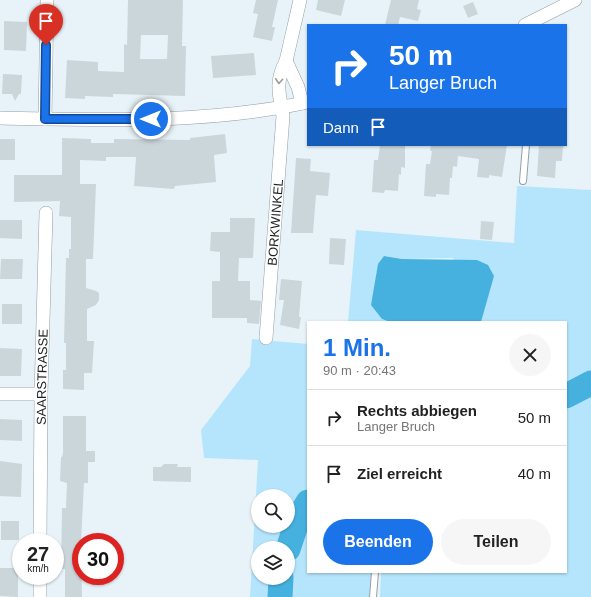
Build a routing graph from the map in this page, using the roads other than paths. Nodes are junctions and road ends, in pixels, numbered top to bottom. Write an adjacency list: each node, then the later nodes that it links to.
1 (47, 0): 9 (street)
2 (300, 0): 5 (street, BORKWINKEL)
3 (575, 0): 4 (street)
4 (529, 24)
5 (286, 61): 6 (street); 7 (street, BORKWINKEL, one-way to 7)
6 (305, 102): 7 (street)
7 (281, 106): 9 (street); 13 (street, BORKWINKEL)
8 (0, 118): 9 (street)
9 (45, 119)
10 (526, 146): 11 (lane)
11 (523, 181)
12 (46, 213): 15 (street, SAARSTRASSE)
13 (266, 338)
14 (0, 394): 15 (street)
15 (41, 394): 16 (street, SAARSTRASSE)
16 (40, 533)
17 (375, 573): 20 (lane)
18 (40, 585): 19 (street)
19 (40, 597)
20 (373, 597)

